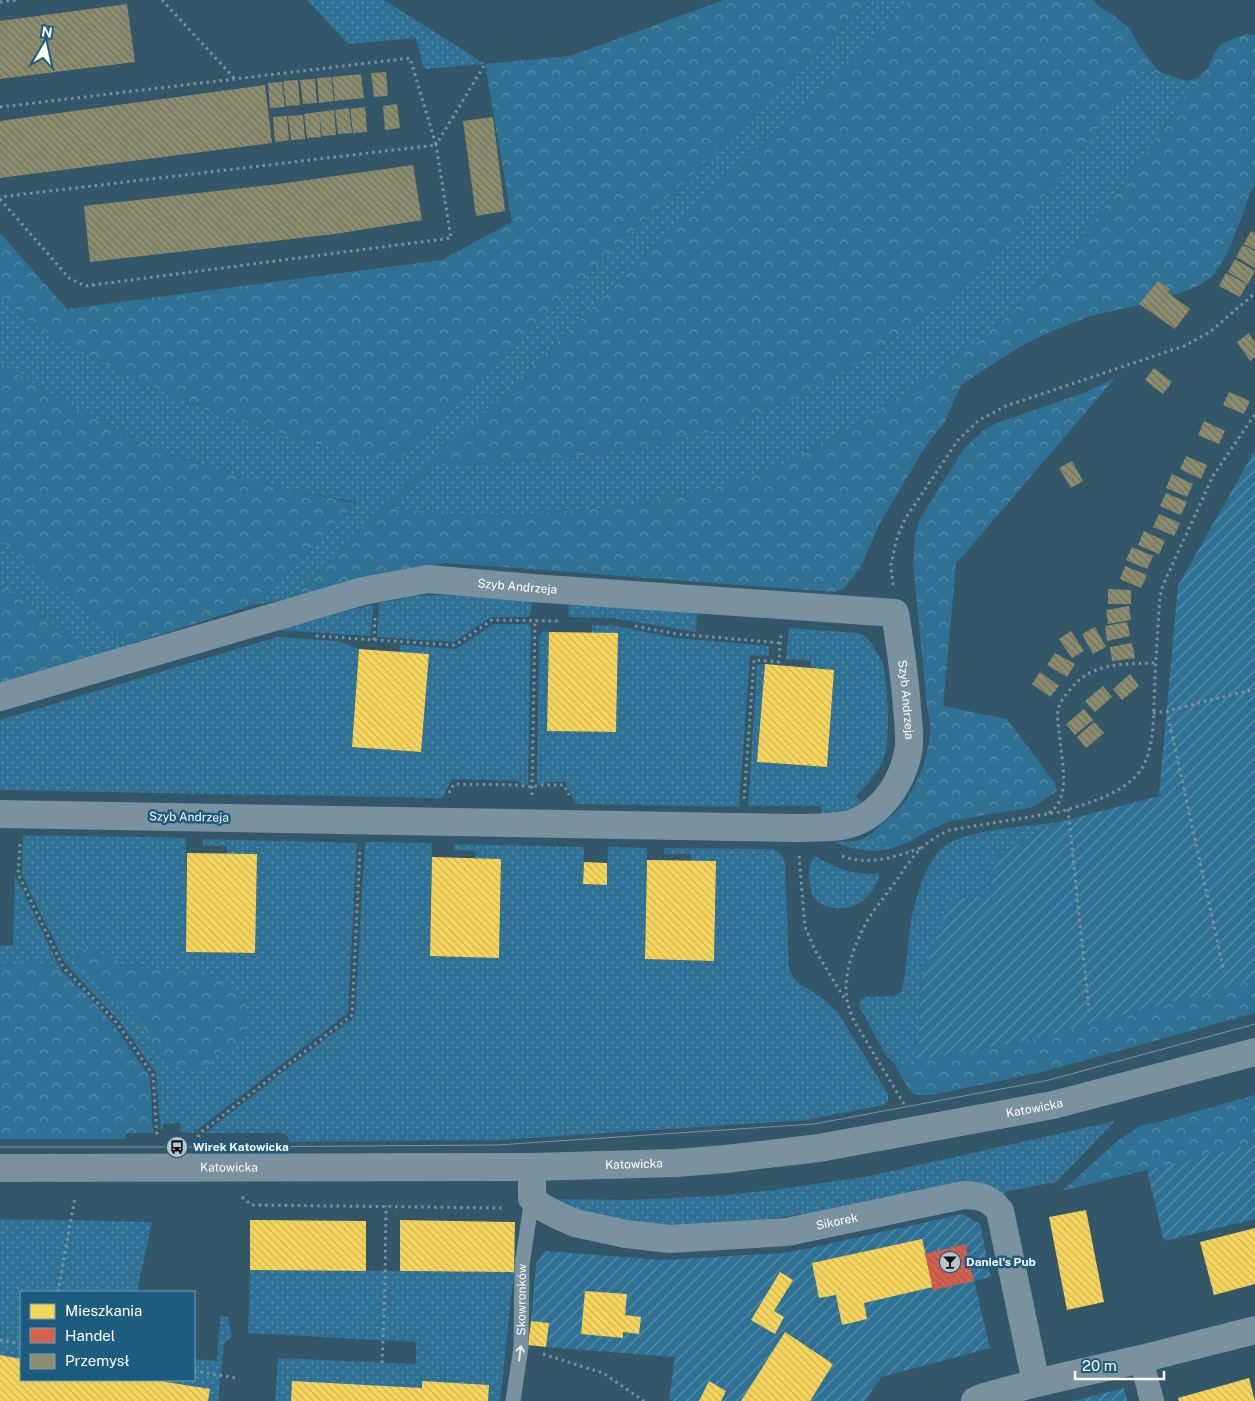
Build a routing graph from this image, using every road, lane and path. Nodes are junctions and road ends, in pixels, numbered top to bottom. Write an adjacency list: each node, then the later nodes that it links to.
1 (18, 0): 3 (path)
2 (162, 0): 5 (path)
3 (0, 2)
4 (486, 64): 7 (path)
5 (235, 79): 6 (path); 7 (path)
6 (0, 107)
7 (436, 145): 8 (path); 8 (path)
8 (0, 198)
9 (1255, 293): 13 (path)
10 (1255, 414): 19 (path)
11 (537, 588): 12 (street, Szyb Andrzeja); 14 (path); 21 (street, Szyb Andrzeja)
12 (784, 605): 13 (street, Szyb Andrzeja); 18 (path)
13 (894, 613): 29 (street, Szyb Andrzeja)
14 (535, 621): 15 (path); 17 (path); 24 (path)
15 (563, 621)
16 (632, 626): 18 (path)
17 (308, 636)
18 (781, 643): 25 (path)
19 (1156, 663): 23 (path); 27 (path)
20 (1255, 689): 22 (path)
21 (0, 697)
22 (1167, 712): 23 (path); 32 (path)
23 (1153, 713): 26 (path)
24 (533, 785)
25 (744, 806)
26 (1068, 809): 27 (path); 34 (path)
27 (1048, 813): 33 (path)
28 (0, 814): 29 (street, Szyb Andrzeja)
29 (796, 828): 33 (path)
30 (20, 838): 37 (path)
31 (360, 846): 38 (path)
32 (1224, 972)
33 (848, 1003): 36 (path)
34 (1089, 1010)
35 (1255, 1052): 36 (street, Katowicka)
36 (920, 1130): 39 (street, Katowicka)
37 (157, 1137)
38 (198, 1137)
39 (532, 1167): 40 (street, Katowicka); 43 (street)
40 (0, 1168)
41 (75, 1192): 45 (path)
42 (237, 1193): 44 (path)
43 (531, 1205): 44 (path); 49 (lane, Skowronków); 54 (street, Sikorek)
44 (386, 1206): 51 (path)
45 (58, 1291)
46 (1255, 1330): 50 (street)
47 (0, 1340): 48 (path)
48 (20, 1344)
49 (521, 1347): 55 (lane, Skowronków, one-way to 49); 56 (path)
50 (1141, 1359): 54 (street); 58 (street)
51 (382, 1363)
52 (195, 1372): 53 (path)
53 (236, 1378)
54 (1036, 1383): 57 (street)
55 (513, 1401)
56 (644, 1401)
57 (976, 1401)
58 (1152, 1401)

